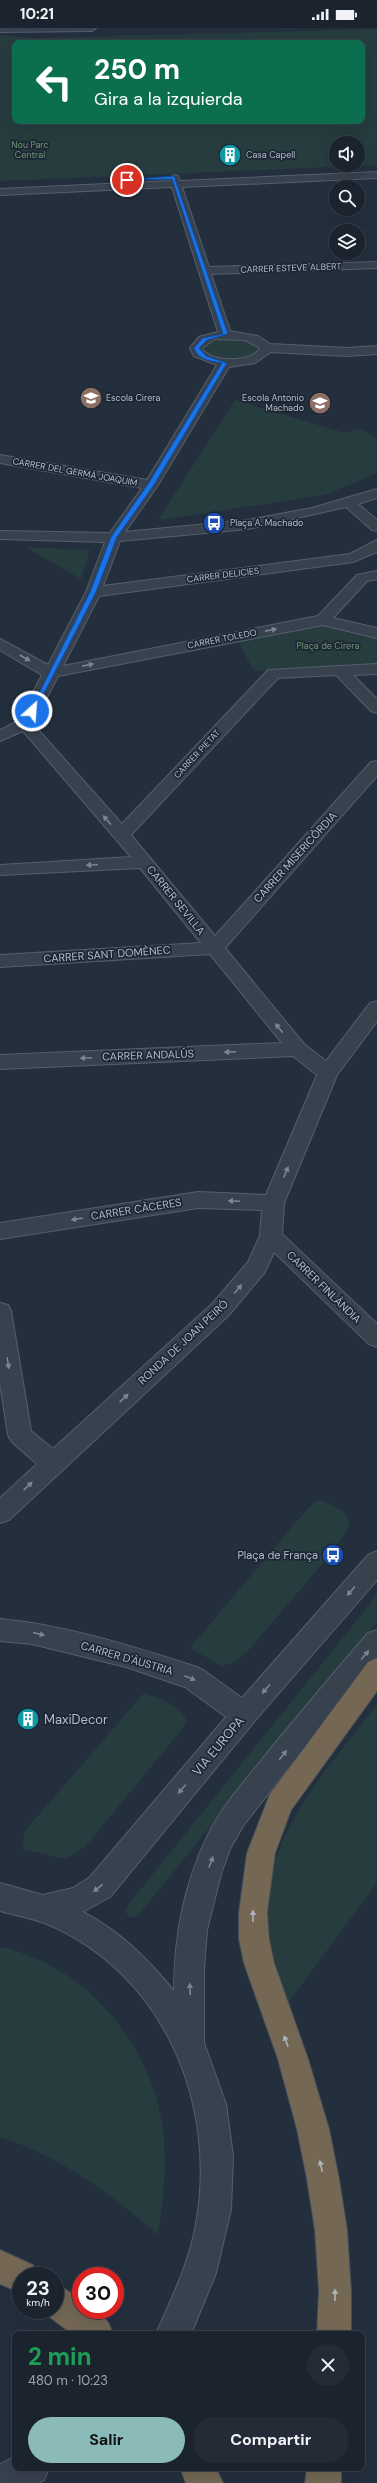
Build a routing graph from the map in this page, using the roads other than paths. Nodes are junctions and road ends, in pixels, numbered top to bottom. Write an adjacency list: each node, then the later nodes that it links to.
1 (92, 28): 2 (street)
2 (1, 29)
3 (376, 173): 4 (street)
4 (176, 181): 5 (street); 6 (street); 8 (street)
5 (0, 185)
6 (0, 192)
7 (377, 265): 8 (street, CARRER ESTEVE ALBERT)
8 (205, 271): 9 (street)
9 (225, 334): 10 (street); 12 (street)
10 (266, 348): 11 (street); 12 (street)
11 (377, 350)
12 (225, 363): 14 (street)
13 (0, 459): 14 (street, CARRER DEL GERMÀ JOAQUIM)
14 (151, 485): 19 (street)
15 (377, 493): 16 (street)
16 (348, 503): 17 (street); 19 (street)
17 (377, 527)
18 (0, 535): 19 (street)
19 (114, 537): 22 (street)
20 (377, 544): 22 (street, CARRER DELICIES)
21 (377, 575): 23 (street)
22 (93, 592): 28 (street)
23 (323, 620): 24 (street); 28 (street, CARRER TOLEDO, one-way to 23)
24 (377, 633)
25 (0, 644): 28 (street, one-way to 28)
26 (377, 669): 27 (street)
27 (341, 671): 29 (street); 33 (street, CARRER PIETAT)
28 (50, 673): 30 (street)
29 (377, 708)
30 (25, 724): 31 (street); 33 (street, CARRER SEVILLA, one-way to 30)
31 (0, 736)
32 (377, 766): 36 (street, CARRER MISERICÒRDIA)
33 (121, 835): 34 (street, CARRER SEVILLA)
34 (145, 862): 35 (street, one-way to 35); 36 (street, CARRER SEVILLA)
35 (0, 870)
36 (214, 948): 37 (street, CARRER SANT DOMÈNEC); 39 (street, CARRER SEVILLA, one-way to 36)
37 (0, 961)
38 (377, 1007): 41 (street, RONDA DE JOAN PEIRÓ)
39 (297, 1049): 40 (street, CARRER ANDALÚS, one-way to 40); 41 (street, CARRER SEVILLA)
40 (0, 1062)
41 (328, 1073): 42 (street, RONDA DE JOAN PEIRÓ, one-way to 41)
42 (273, 1203): 43 (street, CARRER CÀCERES, one-way to 43); 44 (street, RONDA DE JOAN PEIRÓ)
43 (0, 1231)
44 (271, 1236): 46 (street, CARRER FINLÀNDIA); 47 (street, RONDA DE JOAN PEIRÓ, one-way to 44)
45 (0, 1311): 47 (street, one-way to 47)
46 (377, 1338)
47 (53, 1463): 48 (street, RONDA DE JOAN PEIRÓ, one-way to 47)
48 (0, 1513)
49 (377, 1562): 53 (street, VIA EUROPA, one-way to 53)
50 (0, 1630): 53 (street, CARRER D'ÀUSTRIA, one-way to 53)
51 (377, 1641): 56 (street, one-way to 51)
52 (377, 1670): 62 (highway, one-way to 52)
53 (244, 1715): 55 (street, VIA EUROPA, one-way to 55)
54 (0, 1897): 55 (street)
55 (45, 1908): 56 (street)
56 (190, 2042): 61 (street)
57 (0, 2266): 58 (highway)
58 (12, 2272)
59 (64, 2307): 60 (highway)
60 (93, 2331)
61 (174, 2331)
62 (334, 2331)
63 (25, 2471): 66 (street)
64 (198, 2471): 67 (highway)
65 (324, 2471): 68 (highway)
66 (0, 2482)
67 (205, 2483)
68 (323, 2483)

